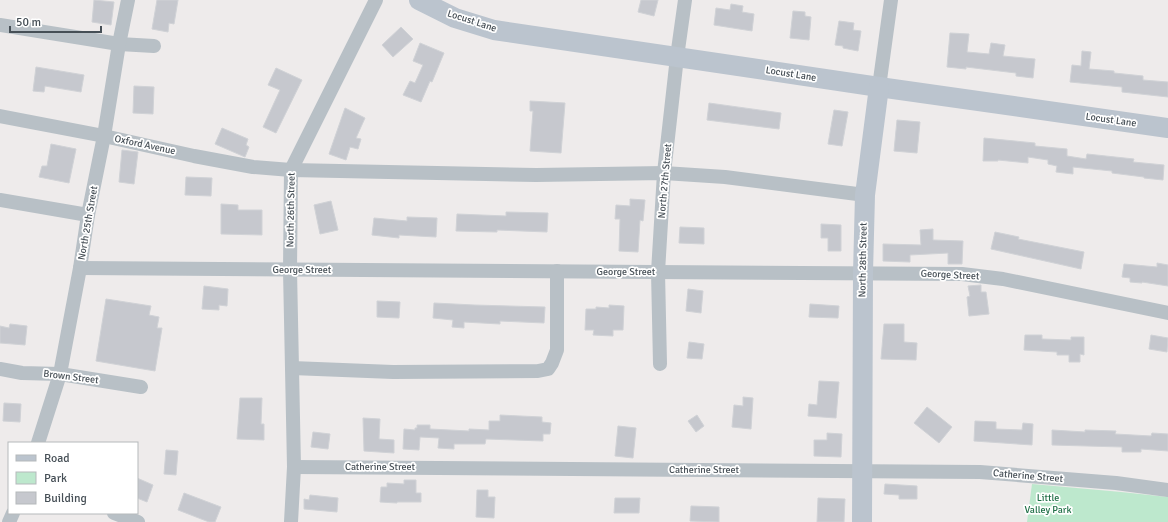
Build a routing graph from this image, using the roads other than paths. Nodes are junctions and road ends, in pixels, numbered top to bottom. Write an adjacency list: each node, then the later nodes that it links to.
1 (128, 0): 7 (street, North 25th Street)
2 (376, 0): 14 (street, North 26th Street)
3 (419, 0): 9 (street, Locust Lane)
4 (685, 0): 9 (street, North 27th Street)
5 (891, 0): 10 (street, North 28th Street)
6 (0, 25): 7 (street)
7 (119, 44): 8 (street); 13 (street, North 25th Street)
8 (154, 46)
9 (677, 57): 10 (street, Locust Lane); 15 (street, North 27th Street)
10 (879, 87): 12 (street, Locust Lane); 16 (street, North 28th Street)
11 (0, 116): 13 (street, Oxford Avenue)
12 (1168, 128)
13 (104, 136): 14 (street, Oxford Avenue); 18 (street, North 25th Street)
14 (291, 170): 15 (street); 20 (street, North 26th Street)
15 (664, 173): 16 (street); 22 (street, North 27th Street)
16 (865, 195): 23 (street, North 28th Street)
17 (0, 200): 18 (street)
18 (88, 215): 19 (street, North 25th Street)
19 (80, 268): 20 (street, George Street); 28 (street, North 25th Street)
20 (290, 270): 21 (street, George Street); 26 (street, North 26th Street)
21 (557, 271): 22 (street, George Street); 26 (street)
22 (658, 272): 23 (street, George Street); 25 (street, North 27th Street)
23 (863, 273): 24 (street, George Street); 32 (street, North 28th Street)
24 (1168, 313)
25 (660, 364)
26 (292, 368): 31 (street, North 26th Street)
27 (0, 369): 28 (street, Brown Street)
28 (60, 374): 29 (street, Brown Street); 30 (street, North 25th Street)
29 (142, 387)
30 (38, 442)
31 (294, 466): 32 (street, Catherine Street); 36 (street)
32 (862, 471): 33 (street, Catherine Street); 37 (street, North 28th Street)
33 (1168, 490)
34 (117, 514): 35 (street)
35 (138, 522)
36 (290, 522)
37 (862, 522)

